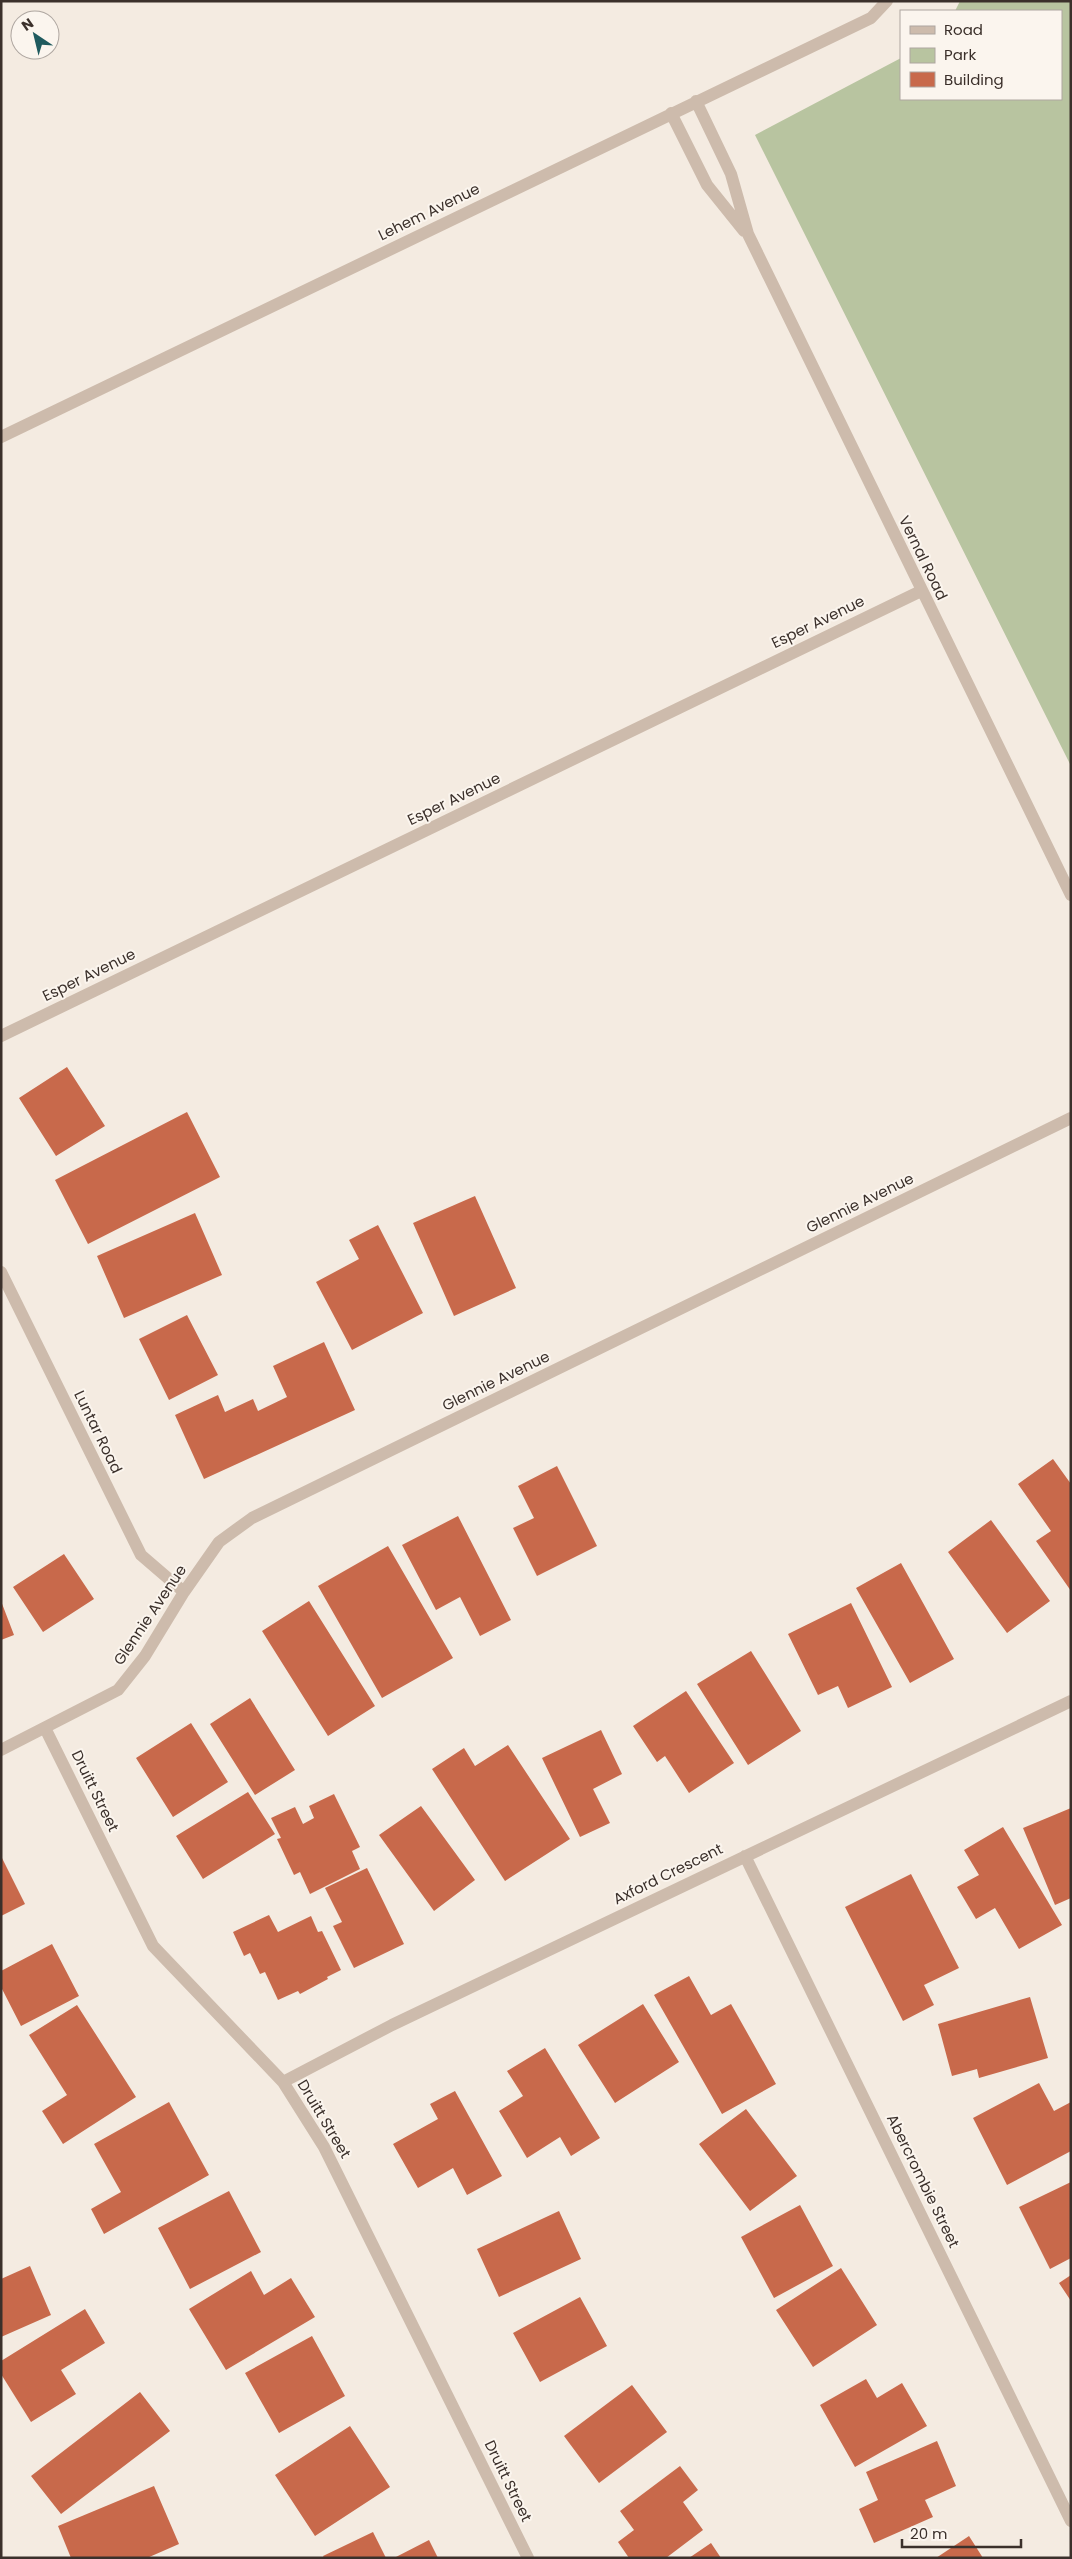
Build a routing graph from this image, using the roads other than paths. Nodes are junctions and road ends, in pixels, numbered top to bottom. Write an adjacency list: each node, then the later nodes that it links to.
1 (886, 1): 2 (street, Lehem Avenue)
2 (696, 101): 3 (street, Lehem Avenue); 4 (street, Vernal Road)
3 (671, 113): 4 (street, Vernal Road); 5 (street, Lehem Avenue)
4 (748, 234): 6 (street, Vernal Road)
5 (1, 437)
6 (920, 591): 7 (street, Vernal Road); 8 (street, Esper Avenue)
7 (1071, 896)
8 (1, 1036)
9 (1071, 1118): 11 (street, Glennie Avenue)
10 (1, 1272): 11 (street, Luntar Road)
11 (184, 1592): 13 (street, Glennie Avenue)
12 (1071, 1701): 15 (street, Axford Crescent)
13 (45, 1728): 14 (street, Glennie Avenue); 16 (street, Druitt Street)
14 (1, 1750)
15 (745, 1856): 16 (street, Axford Crescent); 17 (street, Abercrombie Street)
16 (282, 2082): 18 (street, Druitt Street)
17 (1071, 2521)
18 (528, 2558)

